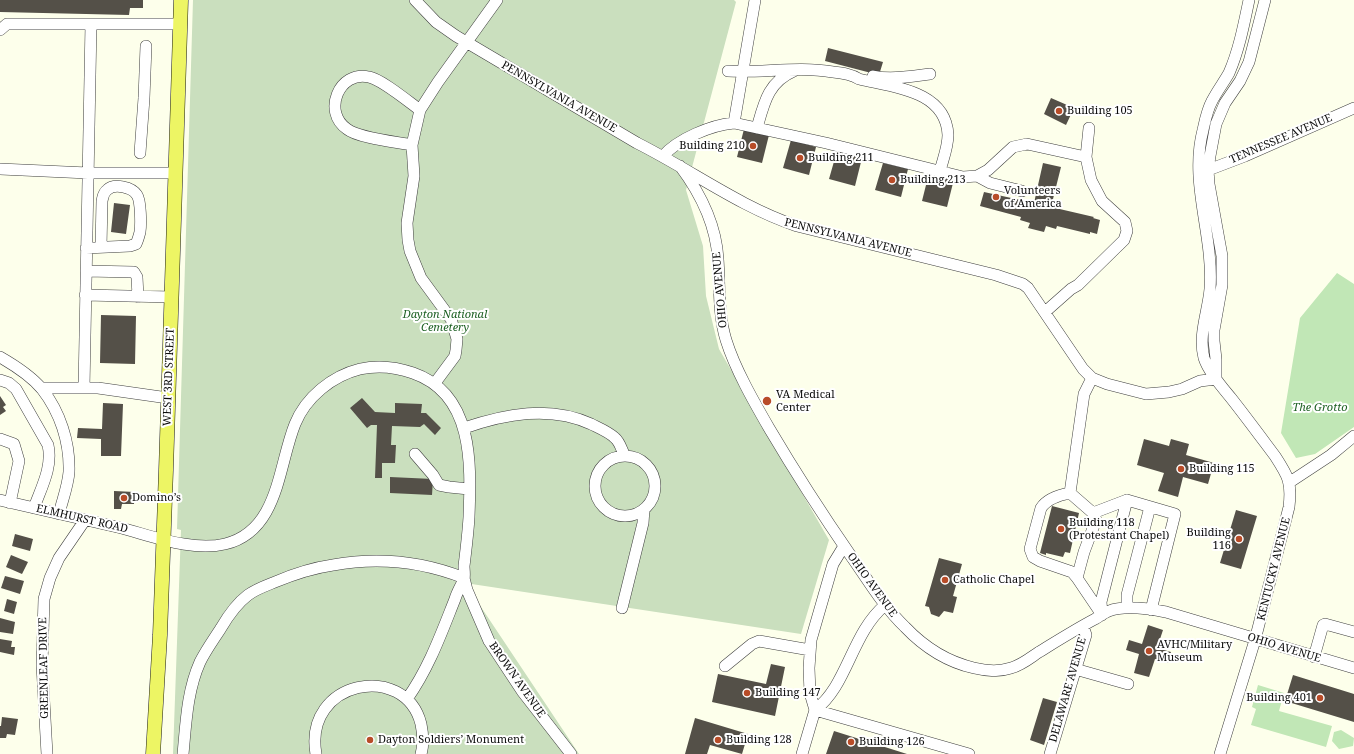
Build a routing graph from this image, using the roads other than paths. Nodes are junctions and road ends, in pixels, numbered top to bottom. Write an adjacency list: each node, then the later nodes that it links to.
1 (181, 0): 8 (main road, WEST 3RD STREET)
2 (415, 0): 12 (street, PENNSYLVANIA AVENUE)
3 (497, 0): 12 (street)
4 (755, 0): 16 (street)
5 (1249, 0): 10 (street)
6 (1265, 0): 11 (street)
7 (91, 24): 8 (street); 9 (street); 34 (street)
8 (180, 24): 35 (main road, WEST 3RD STREET)
9 (0, 30)
10 (1242, 30): 11 (street); 17 (street)
11 (1257, 33): 20 (street)
12 (466, 43): 22 (street); 28 (street, PENNSYLVANIA AVENUE)
13 (146, 46): 27 (street)
14 (796, 70): 16 (street); 19 (street); 24 (street)
15 (728, 71): 16 (street)
16 (743, 72): 23 (street)
17 (1228, 73): 20 (street); 33 (street)
18 (930, 74): 19 (street)
19 (853, 75): 32 (street)
20 (1240, 81): 33 (street)
21 (1354, 108): 33 (street, TENNESSEE AVENUE)
22 (420, 110): 26 (street); 26 (street)
23 (734, 123): 24 (street); 28 (street)
24 (757, 128): 32 (street)
25 (1089, 128): 29 (street)
26 (412, 145): 49 (street)
27 (140, 153)
28 (663, 156): 30 (street, PENNSYLVANIA AVENUE)
29 (1086, 157): 36 (street); 44 (street)
30 (680, 166): 44 (street, PENNSYLVANIA AVENUE); 70 (street, OHIO AVENUE)
31 (0, 170): 34 (street)
32 (940, 171): 36 (street)
33 (1204, 172): 47 (street)
34 (88, 173): 35 (street); 39 (street)
35 (175, 173): 43 (main road, WEST 3RD STREET)
36 (977, 176): 37 (street)
37 (1022, 191)
38 (101, 247): 38 (street); 39 (street)
39 (86, 248): 40 (street)
40 (86, 271): 41 (street); 42 (street)
41 (85, 295): 42 (street); 51 (street)
42 (138, 297): 43 (street)
43 (171, 297): 52 (main road, WEST 3RD STREET)
44 (1045, 312): 46 (street, PENNSYLVANIA AVENUE)
45 (0, 357): 50 (street)
46 (1092, 378): 47 (street, PENNSYLVANIA AVENUE); 60 (street)
47 (1216, 379): 58 (street)
48 (0, 380): 64 (street)
49 (435, 383): 53 (street); 69 (street, ELMHURST ROAD)
50 (41, 388): 51 (street); 67 (street)
51 (84, 388): 52 (street)
52 (168, 398): 69 (main road, WEST 3RD STREET)
53 (464, 428): 57 (street); 59 (street)
54 (1354, 436): 58 (street)
55 (0, 439): 62 (street)
56 (415, 454): 59 (street)
57 (625, 456): 65 (street); 65 (street)
58 (1290, 482): 80 (street, KENTUCKY AVENUE)
59 (469, 489): 71 (street)
60 (1070, 493): 66 (street); 72 (street)
61 (1128, 500): 63 (street); 66 (street); 77 (street)
62 (5, 502): 64 (street, ELMHURST ROAD)
63 (1150, 507): 75 (street); 76 (street)
64 (34, 508): 67 (street, ELMHURST ROAD)
65 (644, 509): 74 (street)
66 (1094, 513): 72 (street)
67 (59, 514): 68 (street, ELMHURST ROAD)
68 (85, 520): 69 (street, ELMHURST ROAD); 89 (street, GREENLEAF DRIVE)
69 (163, 540): 90 (main road, WEST 3RD STREET)
70 (844, 546): 73 (street, OHIO AVENUE); 81 (street)
71 (464, 578): 87 (street); 91 (street); 94 (street, BROWN AVENUE)
72 (1077, 578): 77 (street)
73 (885, 605): 78 (street, OHIO AVENUE); 88 (street)
74 (622, 608)
75 (1127, 608): 76 (street, OHIO AVENUE); 77 (street, OHIO AVENUE)
76 (1151, 610): 80 (street, OHIO AVENUE)
77 (1102, 615): 78 (street, OHIO AVENUE)
78 (1083, 626): 85 (street, DELAWARE AVENUE)
79 (1354, 632): 82 (street)
80 (1255, 640): 82 (street, OHIO AVENUE); 98 (street, KENTUCKY AVENUE)
81 (810, 650): 83 (street); 88 (street)
82 (1314, 657): 84 (street, OHIO AVENUE)
83 (725, 666)
84 (1354, 668)
85 (1075, 669): 86 (street); 97 (street, DELAWARE AVENUE)
86 (1128, 684)
87 (407, 699): 92 (street); 93 (street)
88 (815, 710): 95 (street); 96 (street)
89 (47, 754)
90 (152, 754)
91 (183, 754)
92 (316, 754)
93 (421, 754)
94 (571, 754)
95 (802, 754)
96 (969, 754)
97 (1050, 754)
98 (1220, 754)

